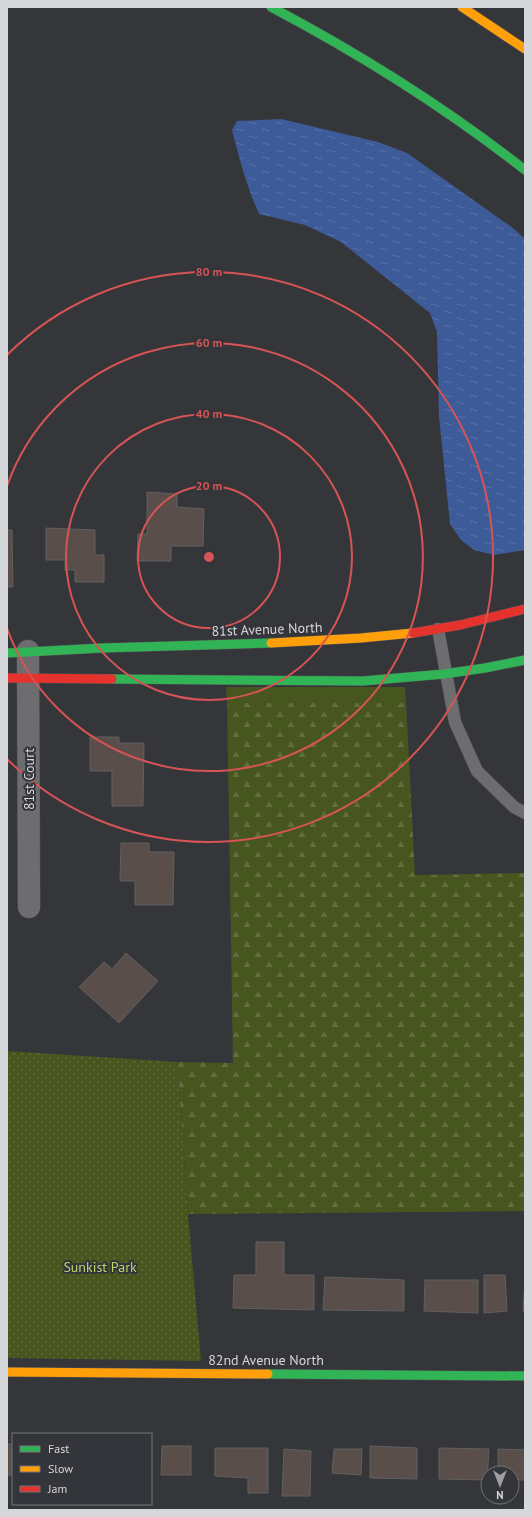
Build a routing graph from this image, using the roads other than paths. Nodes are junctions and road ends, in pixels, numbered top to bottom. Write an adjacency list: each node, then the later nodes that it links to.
1 (271, 7): 4 (main road)
2 (462, 7): 3 (main road)
3 (525, 49)
4 (525, 170)
5 (525, 609): 6 (main road, 81st Avenue North)
6 (438, 630): 7 (main road, 81st Avenue North); 9 (lane)
7 (17, 652): 11 (street, 81st Court)
8 (525, 660): 9 (main road)
9 (446, 673): 11 (main road); 12 (lane)
10 (7, 678): 11 (main road)
11 (28, 679): 13 (street, 81st Court)
12 (525, 813)
13 (29, 907)
14 (7, 1372): 15 (main road, 82nd Avenue North)
15 (525, 1376)

